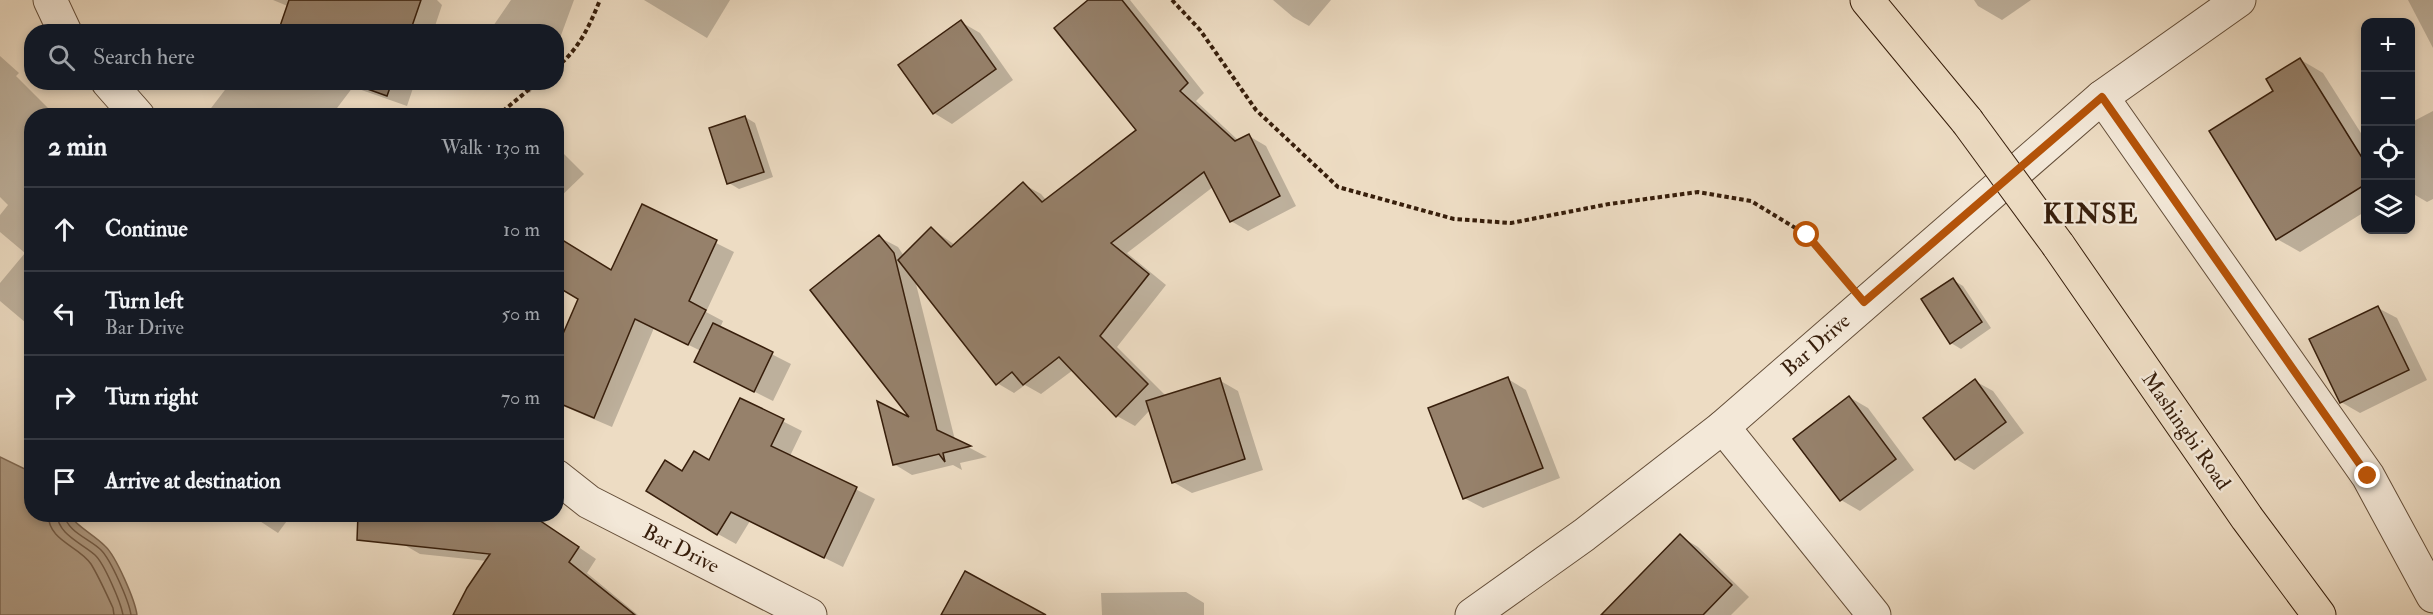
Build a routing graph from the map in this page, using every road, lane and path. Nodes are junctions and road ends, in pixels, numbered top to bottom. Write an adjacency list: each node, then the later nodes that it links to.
1 (50, 0): 6 (street)
2 (600, 0): 7 (path)
3 (1172, 0): 13 (path)
4 (1867, 0): 20 (main road, Mashingbi Road, bridge)
5 (2239, 0): 10 (street, Bar Drive)
6 (61, 24)
7 (564, 62)
8 (115, 90): 11 (street)
9 (528, 90): 12 (path)
10 (2102, 97): 13 (street, Bar Drive); 16 (street)
11 (131, 108)
12 (507, 108)
13 (1864, 302): 14 (street, Bar Drive)
14 (1723, 427): 18 (street, Bar Drive); 19 (street)
15 (564, 482): 17 (street, Bar Drive)
16 (2433, 596)
17 (810, 615)
18 (1472, 615)
19 (1874, 615)
20 (2319, 615)

